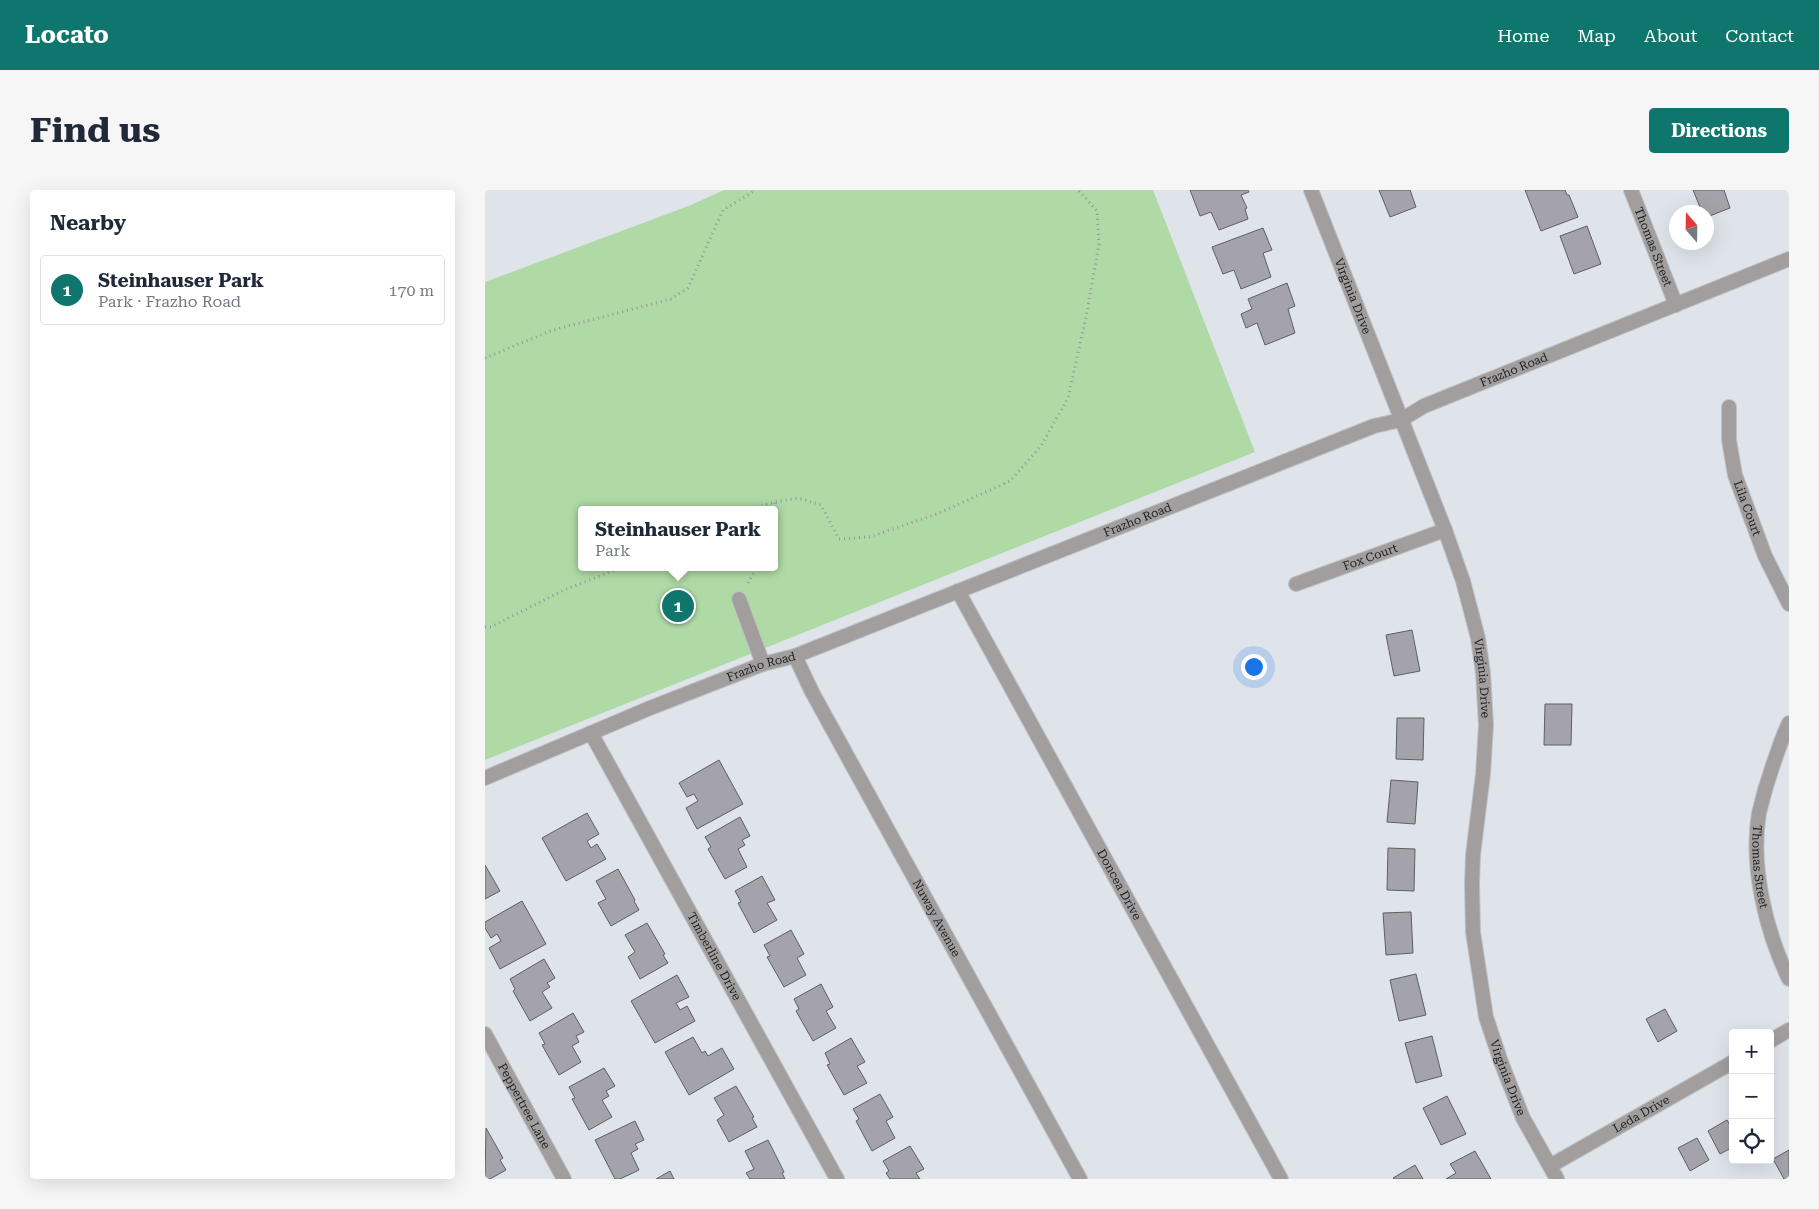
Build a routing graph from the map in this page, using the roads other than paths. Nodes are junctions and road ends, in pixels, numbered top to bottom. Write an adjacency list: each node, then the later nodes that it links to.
1 (1311, 190): 6 (street, Virginia Drive)
2 (1631, 190): 4 (street, Thomas Street)
3 (1789, 259): 4 (street, Frazho Road)
4 (1676, 305): 6 (street, Frazho Road)
5 (1729, 407): 11 (street, Lila Court)
6 (1401, 420): 7 (street, Virginia Drive); 9 (street, Frazho Road)
7 (1445, 530): 8 (street, Fox Court); 22 (street, Virginia Drive)
8 (1296, 584)
9 (958, 590): 12 (street, Frazho Road); 26 (street, Doncea Drive)
10 (739, 599): 13 (street)
11 (1789, 604)
12 (795, 656): 13 (street, Frazho Road); 25 (street, Nuway Avenue)
13 (763, 664): 15 (street, Frazho Road)
14 (1789, 723): 17 (street, Thomas Street)
15 (591, 733): 16 (street, Frazho Road); 24 (street, Timberline Drive)
16 (485, 778)
17 (1789, 979)
18 (1789, 1030): 20 (street)
19 (485, 1034): 23 (street, Peppertree Lane)
20 (1774, 1039)
21 (1729, 1064): 22 (street, Leda Drive)
22 (1550, 1166): 27 (street, Virginia Drive)
23 (564, 1179)
24 (837, 1179)
25 (1080, 1179)
26 (1281, 1179)
27 (1557, 1179)

